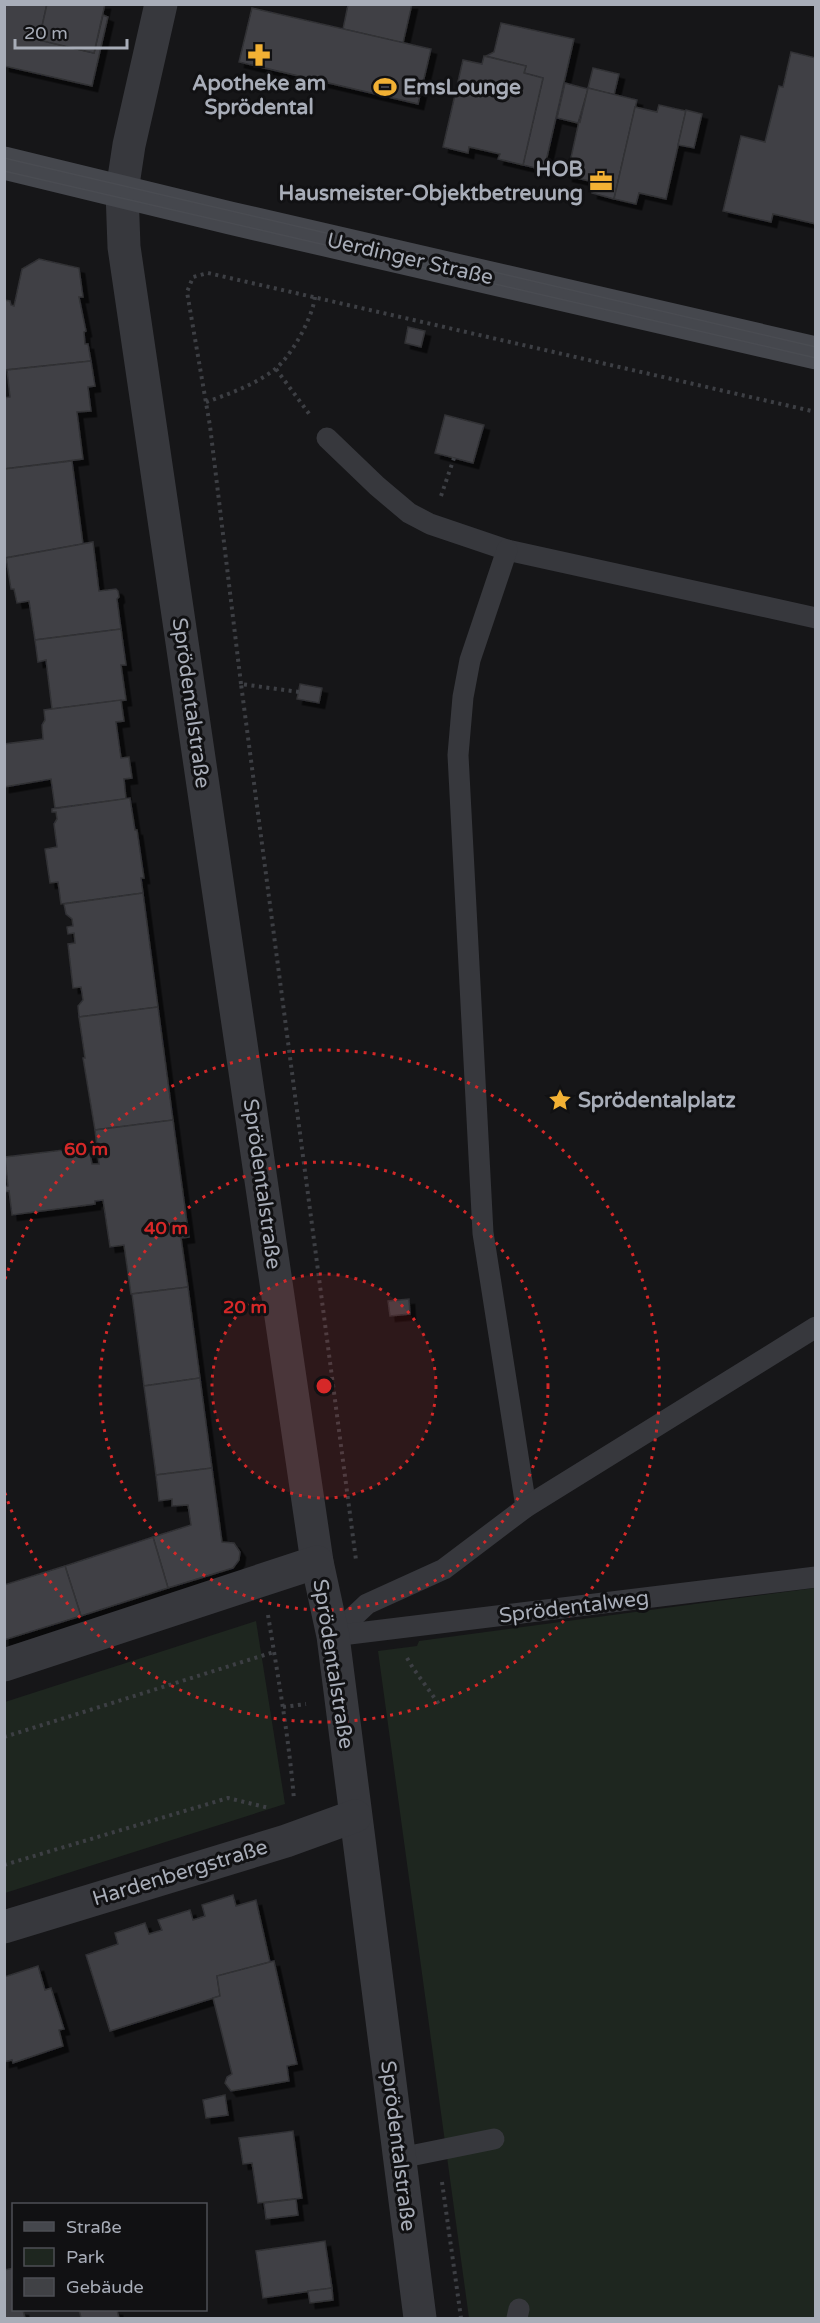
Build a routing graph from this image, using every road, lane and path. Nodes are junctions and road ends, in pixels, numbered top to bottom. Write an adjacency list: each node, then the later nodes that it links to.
1 (160, 4): 3 (street, Sprödentalstraße)
2 (4, 163): 3 (main road, Uerdinger Straße)
3 (122, 191): 5 (main road, Uerdinger Straße); 18 (street, Sprödentalstraße)
4 (315, 297): 6 (path); 7 (path); 8 (path)
5 (816, 353)
6 (276, 369): 7 (path); 9 (path)
7 (206, 402): 14 (path)
8 (816, 412)
9 (327, 438): 12 (lane)
10 (454, 458): 11 (path)
11 (442, 491)
12 (507, 550): 13 (lane); 17 (lane)
13 (816, 618)
14 (241, 684): 15 (path); 21 (path)
15 (299, 692)
16 (816, 1327): 17 (lane)
17 (526, 1507): 21 (lane)
18 (317, 1562): 20 (street); 23 (street, Sprödentalstraße)
19 (816, 1577): 22 (lane, Sprödentalweg)
20 (262, 1580): 24 (path); 25 (street)
21 (362, 1609): 23 (lane)
22 (380, 1630): 23 (lane, Sprödentalweg); 26 (path)
23 (333, 1636): 30 (street, Sprödentalstraße)
24 (274, 1652): 27 (path); 28 (path)
25 (4, 1665)
26 (441, 1707)
27 (4, 1737)
28 (294, 1803)
29 (273, 1808): 31 (path)
30 (355, 1816): 32 (street, Hardenbergstraße); 34 (street, Sprödentalstraße)
31 (4, 1865)
32 (4, 1927)
33 (494, 2139): 34 (lane)
34 (400, 2158): 35 (street, Sprödentalstraße)
35 (420, 2319)

